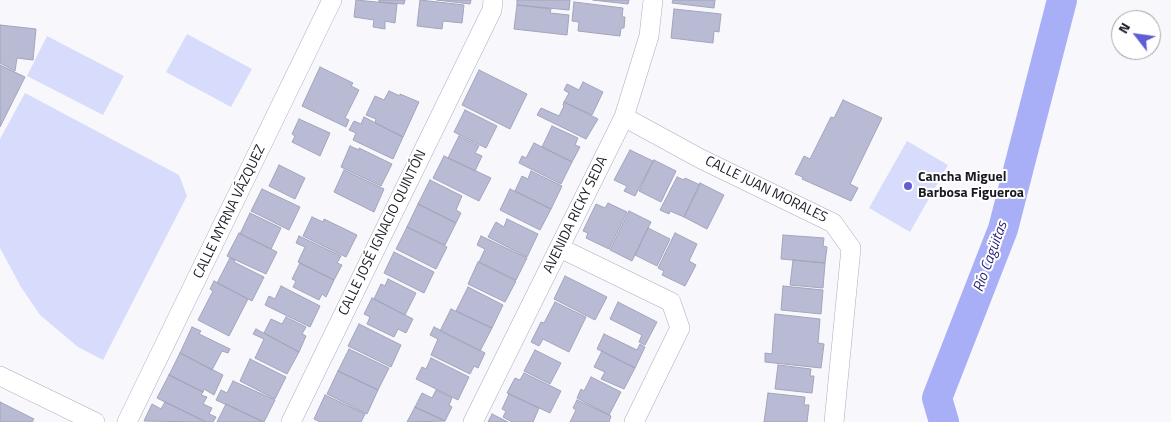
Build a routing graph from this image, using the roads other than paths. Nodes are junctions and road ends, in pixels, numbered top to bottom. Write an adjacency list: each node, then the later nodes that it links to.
1 (493, 0): 9 (street, CALLE JOSÉ IGNACIO QUINTÓN)
2 (653, 0): 4 (street, AVENIDA RICKY SEDA)
3 (332, 1): 8 (street, CALLE MYRNA VÁZQUEZ)
4 (624, 117): 5 (street, AVENIDA RICKY SEDA); 12 (street, CALLE JUAN MORALES)
5 (560, 248): 10 (street, AVENIDA RICKY SEDA); 11 (street)
6 (0, 376): 7 (street)
7 (94, 422)
8 (127, 422)
9 (291, 422)
10 (473, 422)
11 (634, 422)
12 (834, 422)

